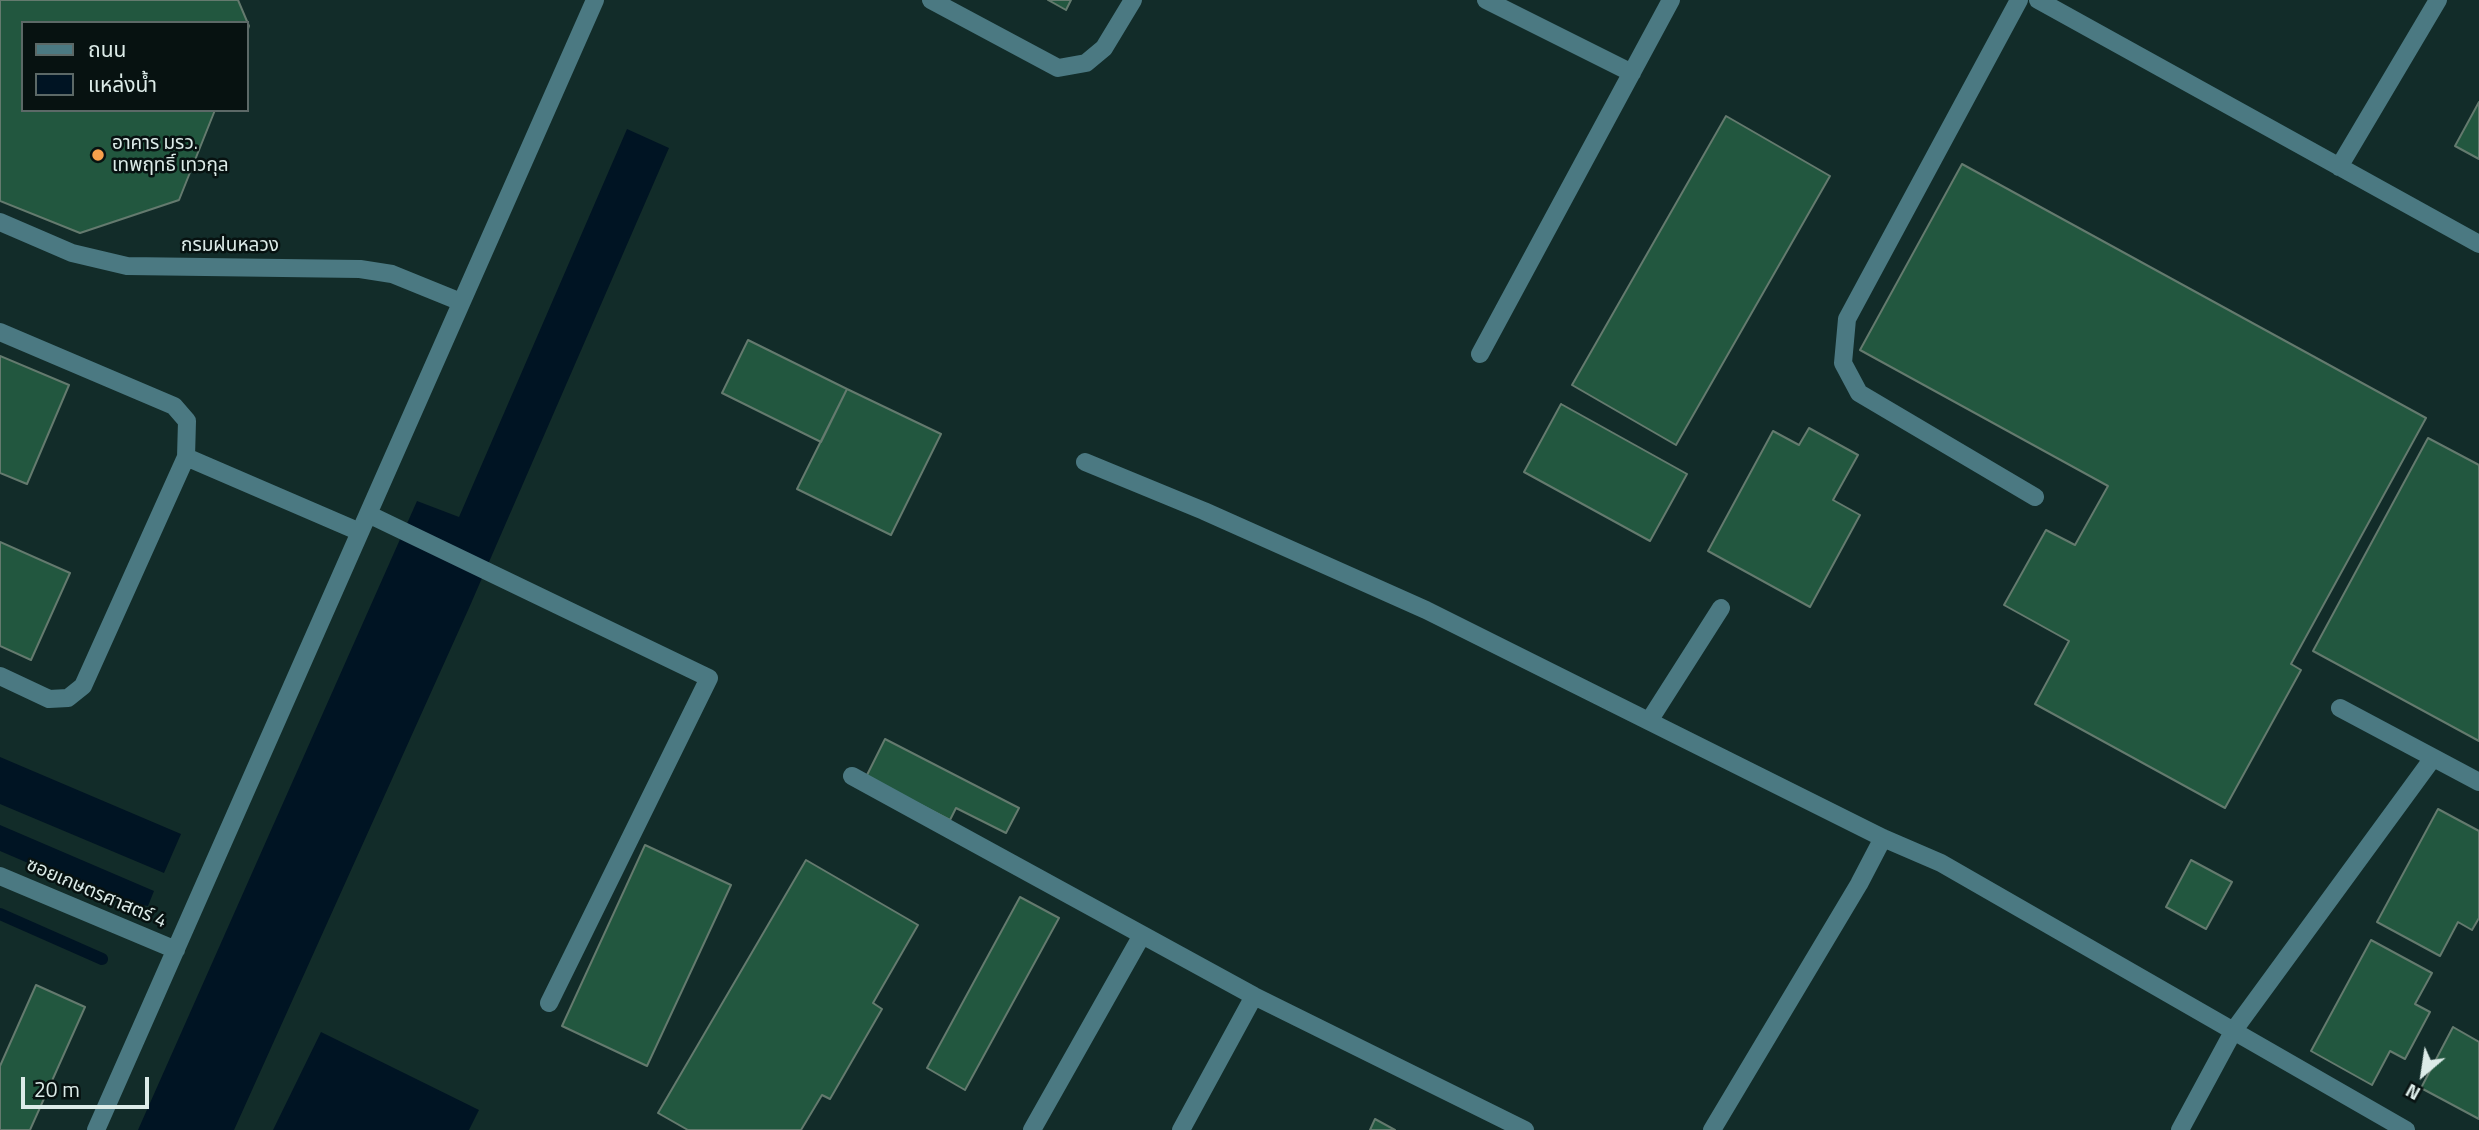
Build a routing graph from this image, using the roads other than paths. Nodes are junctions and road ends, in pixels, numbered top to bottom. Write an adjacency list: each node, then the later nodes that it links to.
1 (595, 0): 13 (lane)
2 (930, 0): 3 (lane)
3 (1133, 0)
4 (1486, 0): 9 (lane)
5 (1671, 0): 9 (lane)
6 (2020, 0): 18 (lane)
7 (2038, 0): 10 (lane)
8 (2438, 0): 10 (lane)
9 (1632, 73): 15 (lane)
10 (2339, 167): 12 (lane)
11 (0, 222): 13 (lane, กรมฝนหลวง)
12 (2479, 244)
13 (461, 302): 19 (lane)
14 (0, 332): 16 (lane)
15 (1480, 355)
16 (186, 457): 20 (lane); 22 (lane)
17 (1085, 462): 24 (lane)
18 (2035, 497)
19 (368, 514): 20 (lane); 33 (lane)
20 (360, 532): 31 (lane)
21 (1721, 608): 24 (lane)
22 (0, 676)
23 (2340, 708): 25 (lane)
24 (1649, 721): 28 (lane)
25 (2433, 758): 27 (lane); 34 (lane)
26 (852, 776): 30 (lane)
27 (2479, 782)
28 (1883, 838): 34 (lane); 39 (lane)
29 (0, 876): 31 (lane, ซอยเกษตรศาสตร์ 4)
30 (1142, 935): 32 (lane); 36 (lane)
31 (176, 950): 35 (lane)
32 (1254, 996): 37 (lane); 38 (lane)
33 (549, 1003)
34 (2234, 1030): 40 (lane); 41 (lane)
35 (96, 1130)
36 (1032, 1130)
37 (1181, 1130)
38 (1525, 1130)
39 (1712, 1130)
40 (2180, 1130)
41 (2406, 1130)

